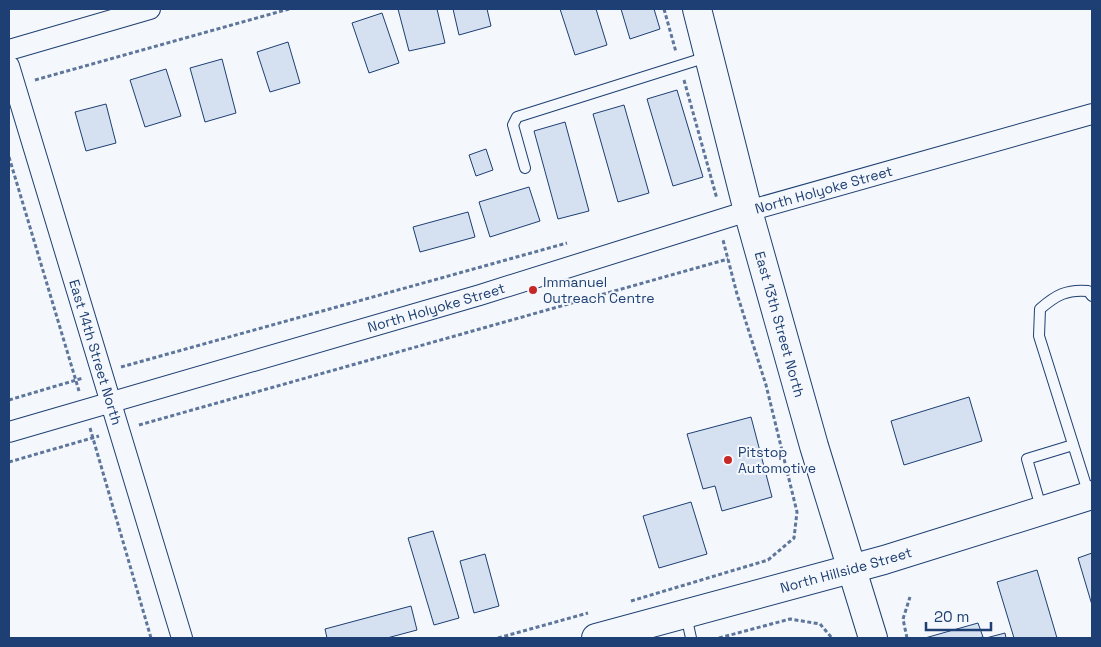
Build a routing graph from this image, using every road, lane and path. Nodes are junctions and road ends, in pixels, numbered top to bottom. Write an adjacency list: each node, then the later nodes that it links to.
1 (150, 9): 5 (street)
2 (289, 9): 9 (path)
3 (664, 9): 8 (path)
4 (697, 9): 6 (main road, East 13th Street North)
5 (9, 50)
6 (711, 56): 8 (lane); 12 (main road, East 13th Street North)
7 (9, 66): 9 (street, East 14th Street North)
8 (680, 66): 11 (lane); 13 (path)
9 (15, 86): 17 (street, East 14th Street North)
10 (1092, 114): 12 (street, North Holyoke Street)
11 (525, 168)
12 (748, 211): 13 (street, North Holyoke Street); 26 (main road, East 13th Street North)
13 (718, 221): 15 (path); 19 (street, North Holyoke Street)
14 (573, 242): 17 (path)
15 (728, 259): 20 (path); 28 (path)
16 (1092, 296): 22 (lane)
17 (102, 373): 18 (path); 19 (street, East 14th Street North)
18 (9, 400)
19 (110, 402): 20 (street, East 14th Street North); 21 (street, North Holyoke Street)
20 (119, 431): 23 (path); 32 (street, East 14th Street North)
21 (9, 432)
22 (1073, 445): 24 (lane); 25 (lane)
23 (9, 462)
24 (1091, 496): 25 (main road, North Hillside Street)
25 (1042, 511): 26 (main road, North Hillside Street)
26 (852, 568): 30 (main road, North Hillside Street); 36 (main road, East 13th Street North)
27 (910, 596): 37 (path)
28 (630, 601)
29 (593, 611): 33 (path)
30 (688, 626): 31 (main road, North Hillside Street)
31 (602, 637)
32 (182, 638)
33 (498, 638)
34 (719, 638): 35 (path)
35 (832, 638)
36 (873, 638)
37 (907, 638)

